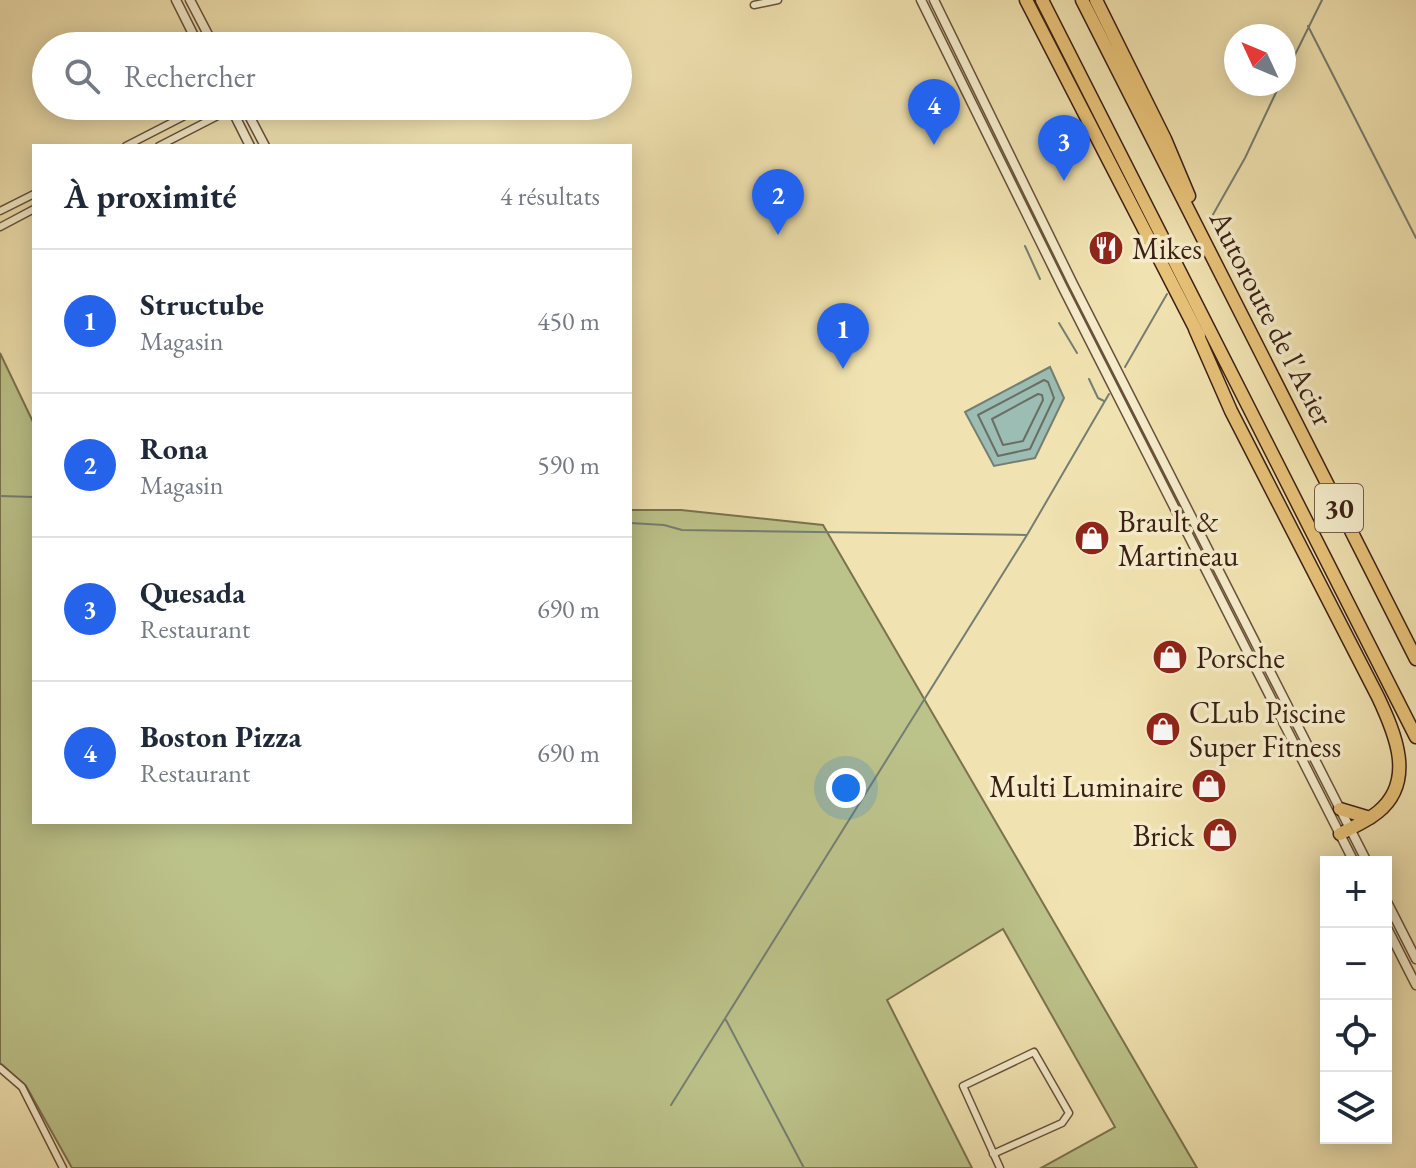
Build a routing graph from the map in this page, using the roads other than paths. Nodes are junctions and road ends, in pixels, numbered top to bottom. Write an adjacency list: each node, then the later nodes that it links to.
1 (176, 0): 11 (street)
2 (190, 0): 12 (street)
3 (778, 0): 10 (street)
4 (921, 0): 32 (street)
5 (934, 0): 30 (street)
6 (1026, 0): 26 (highway)
7 (1042, 0): 27 (highway, Autoroute de l'Acier / 30)
8 (1082, 0): 25 (highway, Autoroute de l'Acier / 30)
9 (1099, 3): 25 (highway)
10 (754, 5)
11 (192, 32)
12 (207, 32)
13 (177, 120): 17 (street)
14 (208, 120): 18 (street)
15 (239, 120): 19 (street)
16 (251, 120): 20 (street)
17 (130, 144)
18 (163, 144)
19 (249, 144)
20 (264, 144)
21 (32, 195): 23 (street)
22 (32, 210): 24 (street)
23 (0, 211)
24 (0, 227)
25 (1224, 280): 28 (highway, Autoroute de l'Acier / 30)
26 (1195, 329): 27 (highway); 31 (highway)
27 (1281, 472): 29 (highway, Autoroute de l'Acier / 30)
28 (1416, 659)
29 (1416, 737)
30 (1340, 809): 31 (highway); 32 (street)
31 (1370, 818): 32 (highway)
32 (1345, 831): 33 (street); 34 (street)
33 (1352, 856)
34 (1363, 856)
35 (1392, 912): 37 (street)
36 (1387, 928): 38 (street)
37 (1416, 959)
38 (1416, 985)
39 (0, 1068): 41 (street)
40 (993, 1154): 40 (street); 42 (street)
41 (63, 1168)
42 (1000, 1168)

